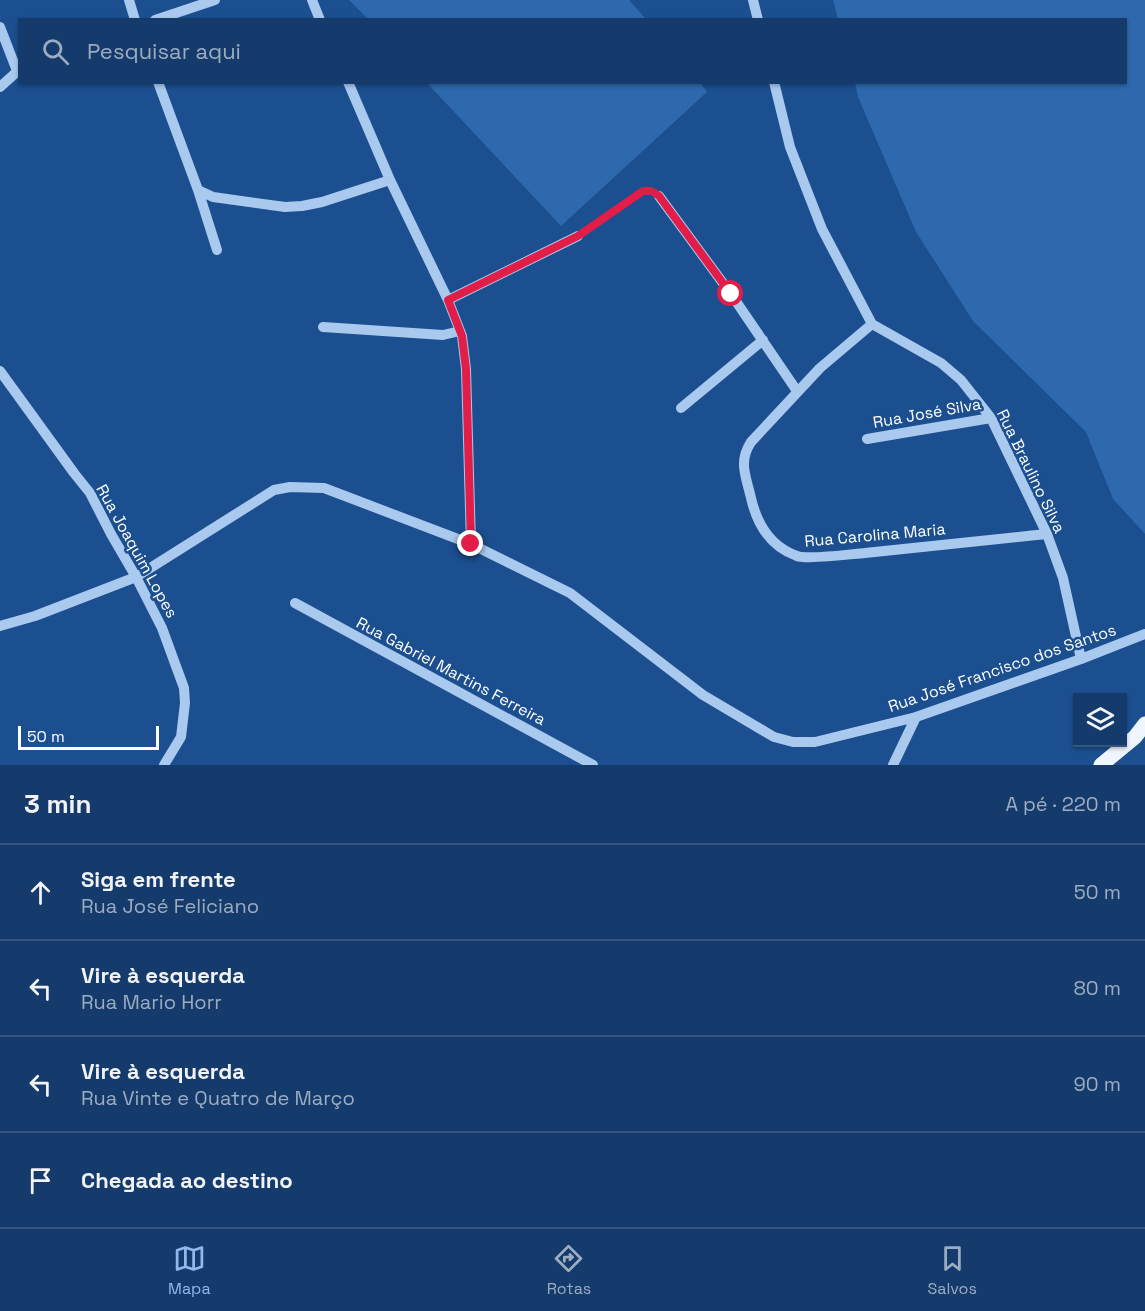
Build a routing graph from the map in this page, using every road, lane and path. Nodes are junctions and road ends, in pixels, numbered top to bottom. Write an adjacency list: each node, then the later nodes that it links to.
1 (129, 0): 5 (street)
2 (215, 0): 6 (street)
3 (312, 0): 7 (street)
4 (753, 0): 8 (street)
5 (134, 18)
6 (161, 18)
7 (319, 18)
8 (758, 18)
9 (0, 27): 10 (street)
10 (18, 70): 14 (street)
11 (159, 84): 16 (street)
12 (349, 84): 15 (street)
13 (774, 84): 21 (street)
14 (0, 87)
15 (390, 180): 16 (street); 20 (street)
16 (198, 190): 19 (street)
17 (659, 196): 18 (path); 24 (street)
18 (578, 236): 20 (street)
19 (217, 250)
20 (448, 300): 23 (street)
21 (872, 324): 26 (street, Rua Carolina Maria); 28 (street, Rua Braulino Silva)
22 (323, 327): 23 (street)
23 (461, 333): 31 (street)
24 (763, 340): 26 (street); 27 (street)
25 (3, 375): 32 (street, Rua Joaquim Lopes)
26 (797, 391): 30 (street, Rua Carolina Maria)
27 (681, 408)
28 (991, 418): 29 (street, Rua José Silva); 30 (street, Rua Braulino Silva)
29 (867, 439)
30 (1047, 534): 36 (street, Rua Braulino Silva)
31 (471, 544): 32 (street, Rua José Francisco dos Santos); 37 (street, Rua José Francisco dos Santos)
32 (136, 577): 34 (street, Rua José Francisco dos Santos); 39 (street, Rua Joaquim Lopes)
33 (295, 603): 40 (street, Rua Gabriel Martins Ferreira)
34 (0, 626)
35 (1145, 634): 36 (street, Rua José Francisco dos Santos)
36 (1082, 658): 37 (street, Rua José Francisco dos Santos)
37 (916, 717): 41 (street)
38 (1145, 724): 42 (main road)
39 (164, 765)
40 (593, 765)
41 (893, 765)
42 (1101, 765)

